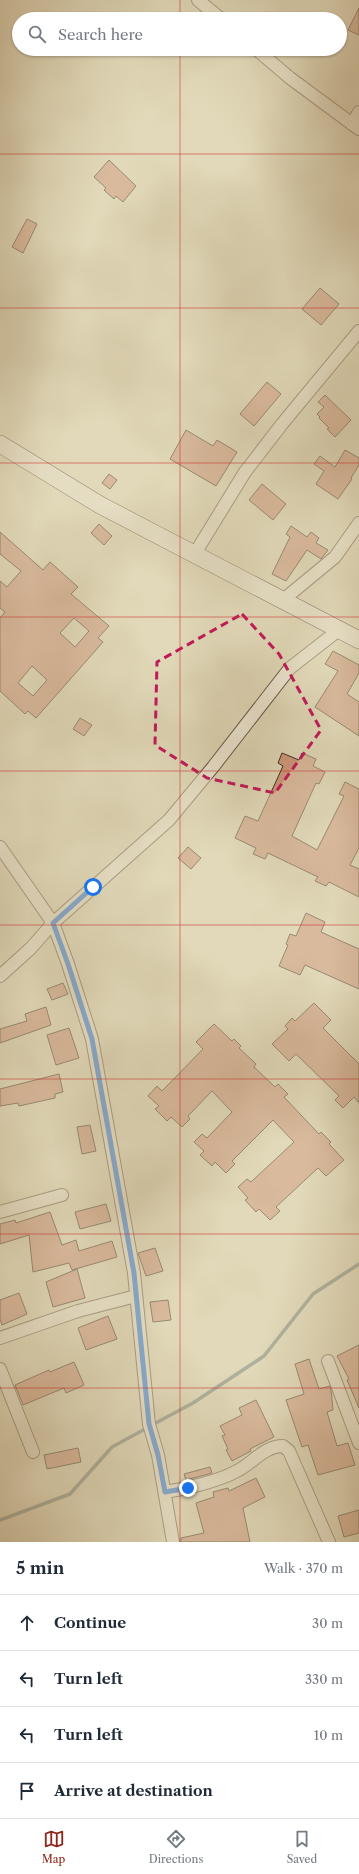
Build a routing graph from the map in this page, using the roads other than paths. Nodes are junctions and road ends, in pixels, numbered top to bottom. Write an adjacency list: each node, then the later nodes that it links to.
1 (198, 0): 2 (street)
2 (213, 12)
3 (264, 56): 5 (street)
4 (359, 112): 5 (street)
5 (355, 126)
6 (359, 331): 9 (street)
7 (0, 444): 9 (main road)
8 (359, 523): 10 (street)
9 (194, 555): 10 (main road)
10 (283, 600): 11 (main road)
11 (340, 630): 12 (main road); 14 (street)
12 (359, 640)
13 (0, 847): 14 (street)
14 (53, 923): 15 (street); 18 (street)
15 (1, 973)
16 (62, 1195): 17 (street)
17 (0, 1212)
18 (136, 1296): 19 (street); 24 (street)
19 (0, 1338)
20 (328, 1361): 22 (street)
21 (0, 1368): 23 (street)
22 (359, 1443)
23 (33, 1452)
24 (165, 1492): 25 (street); 26 (street)
25 (174, 1542)
26 (329, 1542)

